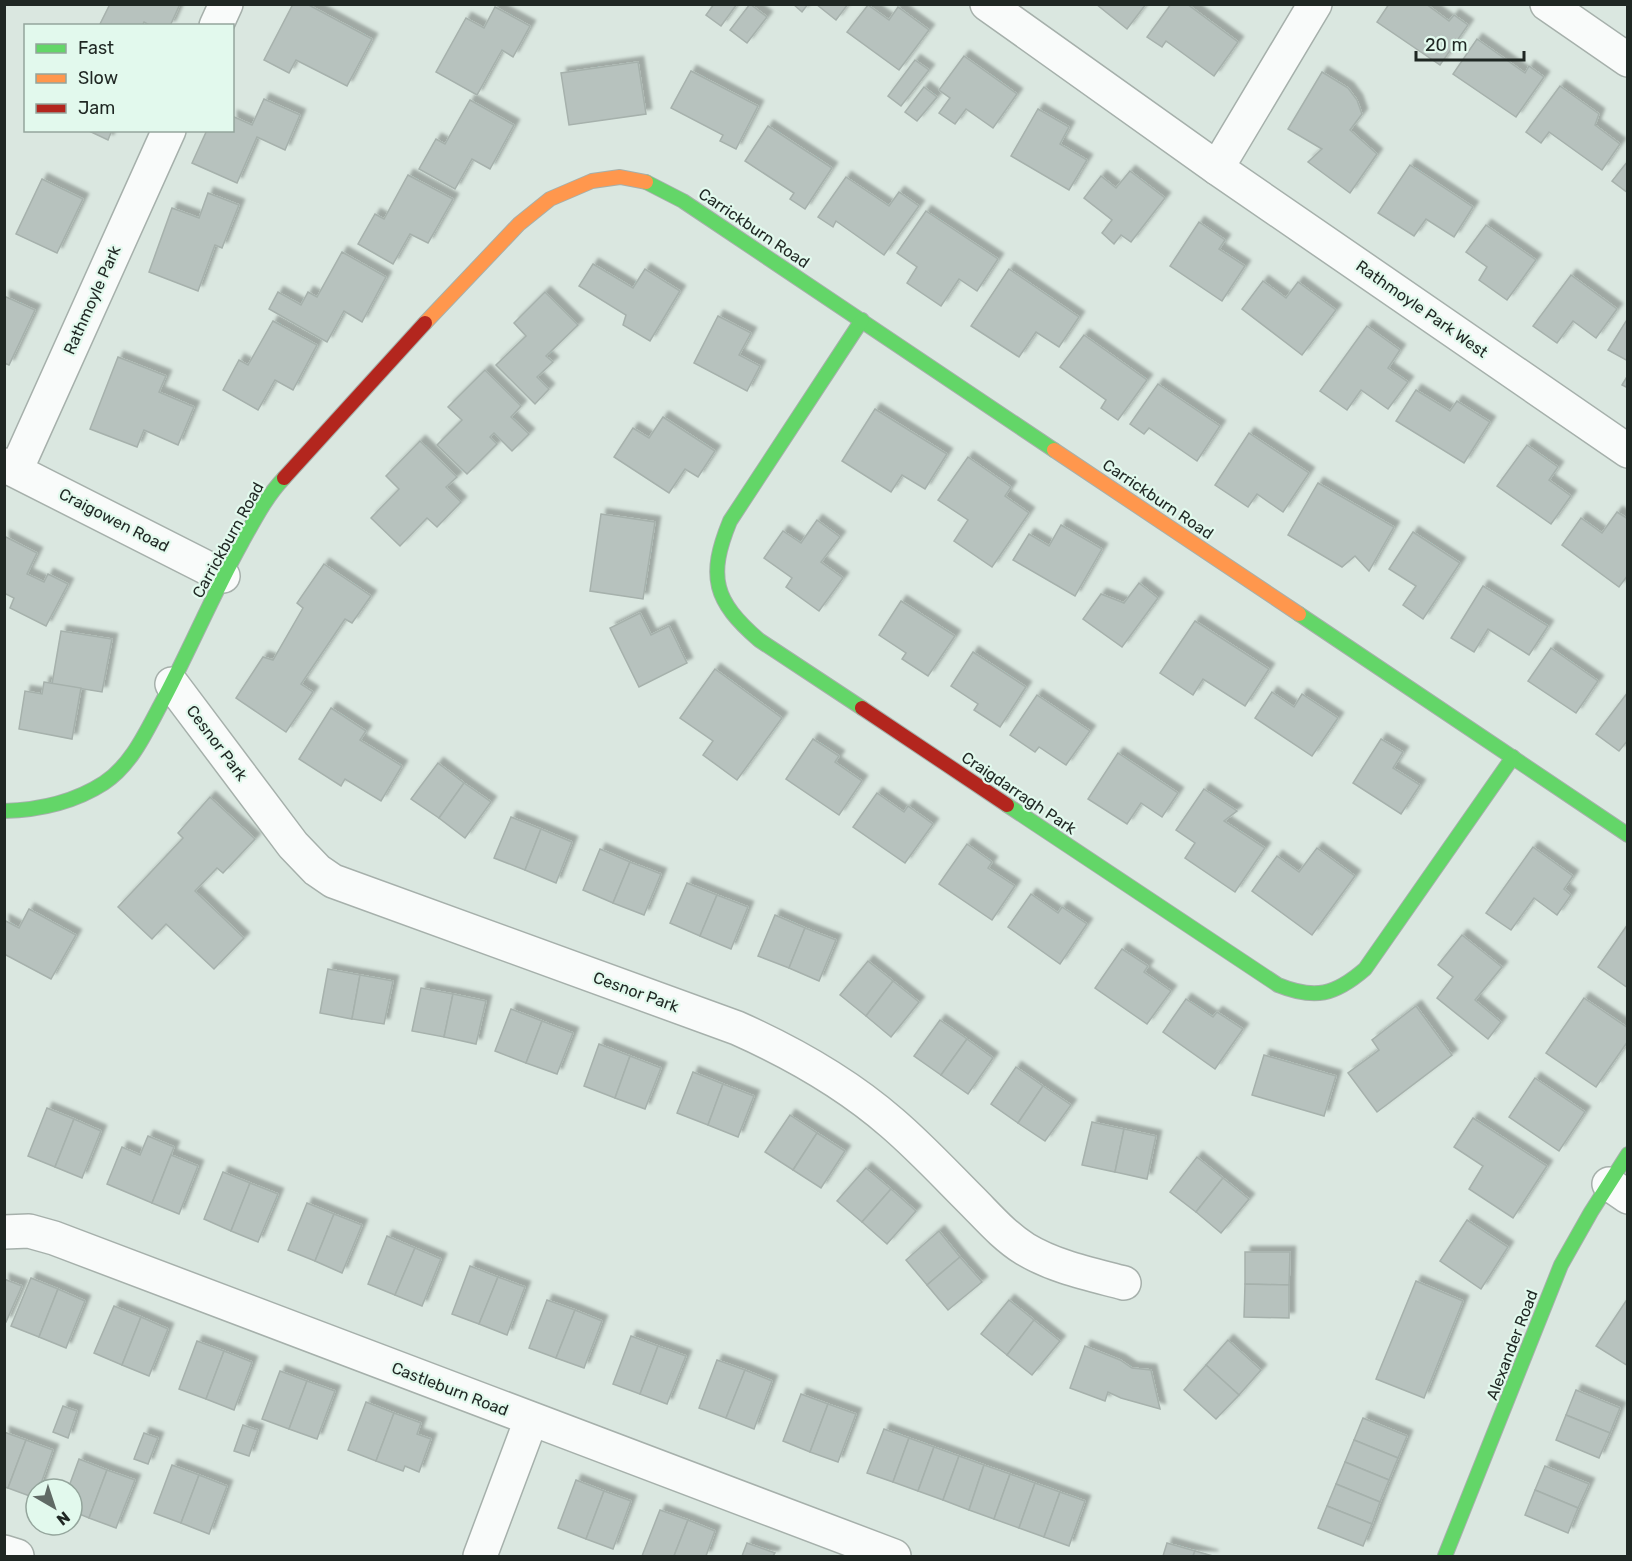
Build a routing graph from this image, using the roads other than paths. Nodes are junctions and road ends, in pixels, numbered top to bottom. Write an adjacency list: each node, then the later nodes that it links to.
1 (226, 4): 5 (street)
2 (987, 4): 8 (street, Rathmoyle Park West)
3 (1315, 4): 8 (street)
4 (1547, 4): 6 (street)
5 (217, 24)
6 (1628, 60)
7 (168, 132): 11 (street, Rathmoyle Park)
8 (1217, 168): 10 (street, Rathmoyle Park West)
9 (862, 320): 12 (street, Carrickburn Road); 14 (street, Carrickburn Road); 14 (street, Craigdarragh Park)
10 (1628, 451)
11 (10, 468): 12 (street, Craigowen Road)
12 (223, 576): 13 (street, Carrickburn Road)
13 (172, 684): 15 (street, Carrickburn Road); 20 (street, Cesnor Park)
14 (1514, 757): 16 (street, Carrickburn Road)
15 (4, 811)
16 (1628, 835)
17 (1628, 1155): 18 (street, Alexander Road)
18 (1618, 1191): 26 (street, Alexander Road)
19 (4, 1232): 21 (street, Castleburn Road)
20 (1124, 1283)
21 (531, 1420): 24 (street); 25 (street, Castleburn Road)
22 (4, 1552): 23 (street)
23 (17, 1557)
24 (480, 1557)
25 (894, 1557)
26 (1445, 1557)

